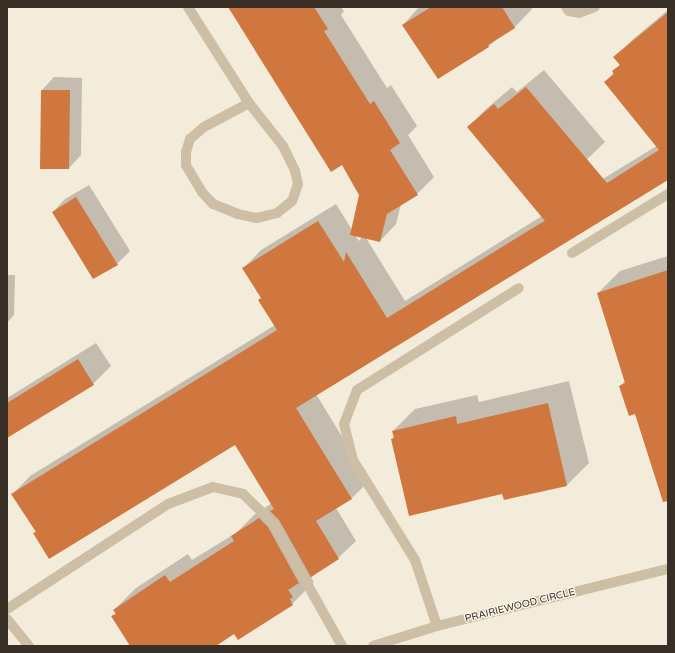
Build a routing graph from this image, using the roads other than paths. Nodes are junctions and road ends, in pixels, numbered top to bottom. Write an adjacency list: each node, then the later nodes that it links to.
1 (188, 7): 4 (street)
2 (566, 7): 3 (street)
3 (595, 7)
4 (249, 103): 4 (street)
5 (668, 194): 6 (street)
6 (572, 253)
7 (519, 288): 11 (street)
8 (668, 569): 11 (street, PRAIRIEWOOD CIRCLE)
9 (7, 609): 13 (street)
10 (7, 619): 12 (street)
11 (437, 626): 14 (street, PRAIRIEWOOD CIRCLE)
12 (29, 646)
13 (342, 646)
14 (373, 646)

